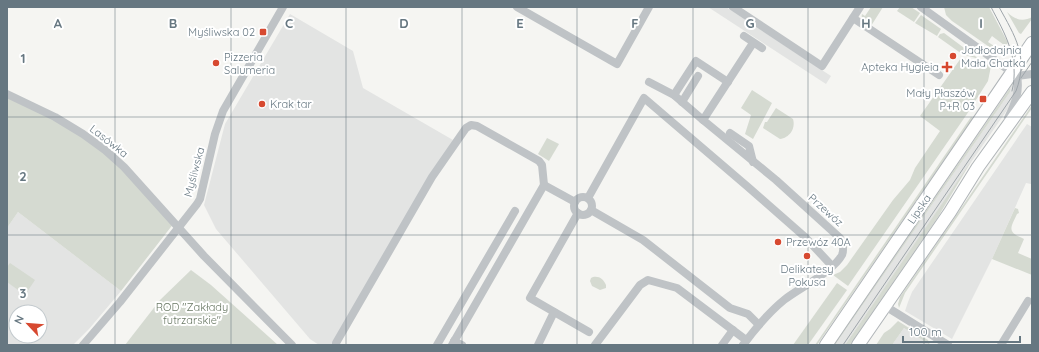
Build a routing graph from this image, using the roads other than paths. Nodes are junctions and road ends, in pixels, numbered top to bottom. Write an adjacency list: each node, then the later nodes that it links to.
1 (283, 7): 32 (street, Myśliwska)
2 (517, 7): 3 (street)
3 (649, 7)
4 (733, 7): 7 (street)
5 (860, 7): 7 (street)
6 (921, 7): 12 (street)
7 (853, 18): 14 (street)
8 (744, 36): 9 (street)
9 (753, 43): 11 (street); 17 (street)
10 (1032, 43): 12 (main road, Lipska)
11 (762, 48)
12 (1015, 74): 13 (street); 24 (street); 51 (main road, Lipska)
13 (1032, 74)
14 (939, 75)
15 (698, 76): 21 (street)
16 (649, 82): 20 (street, Przewóz)
17 (728, 82): 20 (street); 22 (street)
18 (1032, 92): 24 (main road)
19 (7, 94): 32 (street, Lasówka)
20 (674, 95): 21 (street, Przewóz)
21 (682, 102): 22 (street, Przewóz)
22 (703, 120): 25 (street, Przewóz)
23 (730, 133): 25 (street)
24 (992, 147): 37 (main road)
25 (753, 162): 35 (street, Przewóz)
26 (544, 185): 28 (street); 34 (street); 46 (street)
27 (588, 198): 28 (street); 29 (street); 35 (street)
28 (575, 202): 31 (street)
29 (591, 210): 31 (street); 39 (street)
30 (515, 211): 33 (street)
31 (578, 213): 38 (street)
32 (179, 228): 44 (street, Myśliwska); 45 (street, Lasówka)
33 (493, 248): 34 (street); 47 (street)
34 (504, 255): 43 (street)
35 (832, 266): 39 (street, Przewóz)
36 (1028, 301): 54 (street)
37 (885, 306): 52 (main road); 53 (street)
38 (554, 312): 41 (street); 48 (street)
39 (759, 325): 42 (street, Przewóz)
40 (734, 330): 42 (street); 49 (street); 50 (street)
41 (589, 332)
42 (744, 343)
43 (456, 344)
44 (83, 345)
45 (292, 345)
46 (336, 345)
47 (437, 345)
48 (538, 345)
49 (595, 345)
50 (722, 345)
51 (826, 345)
52 (858, 345)
53 (948, 345)
54 (1002, 345)

